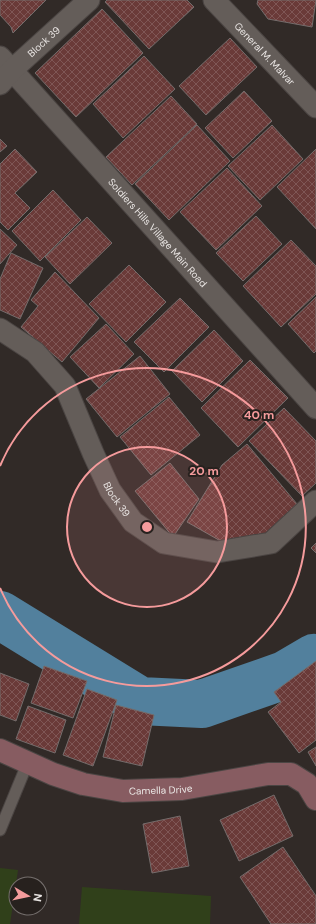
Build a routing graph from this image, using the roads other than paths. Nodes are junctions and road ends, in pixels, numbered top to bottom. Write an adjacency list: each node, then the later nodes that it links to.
1 (89, 0): 3 (street, Block 39)
2 (214, 0): 4 (street, General M. Malvar)
3 (4, 70): 6 (street, Soldiers Hills Village Main Road)
4 (316, 104)
5 (0, 329): 7 (street, Block 39)
6 (316, 408)
7 (316, 501)
8 (0, 750): 9 (street, Camella Drive)
9 (28, 762): 10 (street, Camella Drive); 11 (lane)
10 (316, 799)
11 (0, 830)

